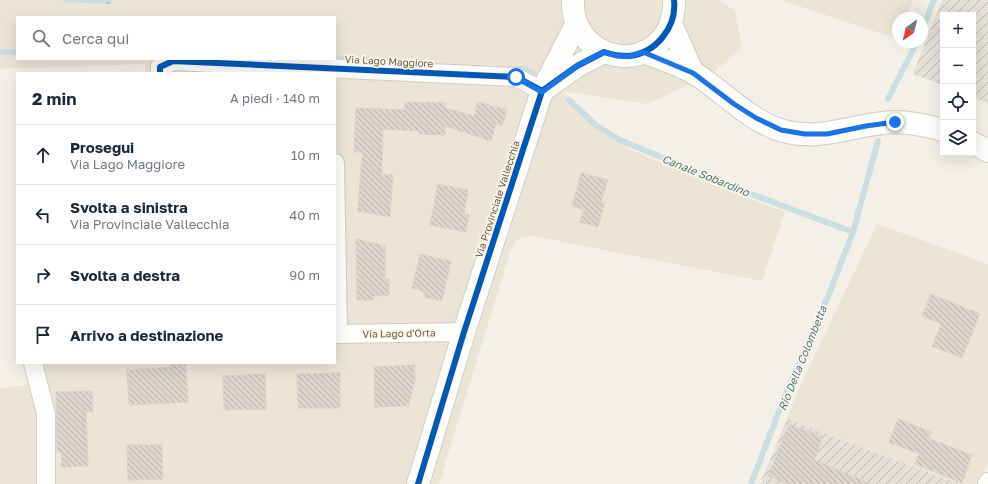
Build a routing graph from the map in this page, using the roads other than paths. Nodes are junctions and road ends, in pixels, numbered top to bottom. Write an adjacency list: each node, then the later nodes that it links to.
1 (573, 0): 3 (main road)
2 (674, 7): 5 (main road); 8 (main road)
3 (576, 25): 4 (main road); 9 (main road, Via Provinciale Vallecchia)
4 (604, 52): 5 (main road); 9 (main road)
5 (643, 52): 8 (main road)
6 (160, 70): 7 (street, Via Lago Maggiore)
7 (333, 71): 9 (street, Via Lago Maggiore)
8 (693, 73): 10 (main road)
9 (542, 92): 13 (main road, Via Provinciale Vallecchia)
10 (940, 129)
11 (976, 145): 12 (main road)
12 (988, 151)
13 (464, 332): 14 (street, Via Lago d'Orta); 17 (main road, Via Provinciale Vallecchia)
14 (336, 334)
15 (33, 364): 16 (street)
16 (46, 484)
17 (418, 484)

